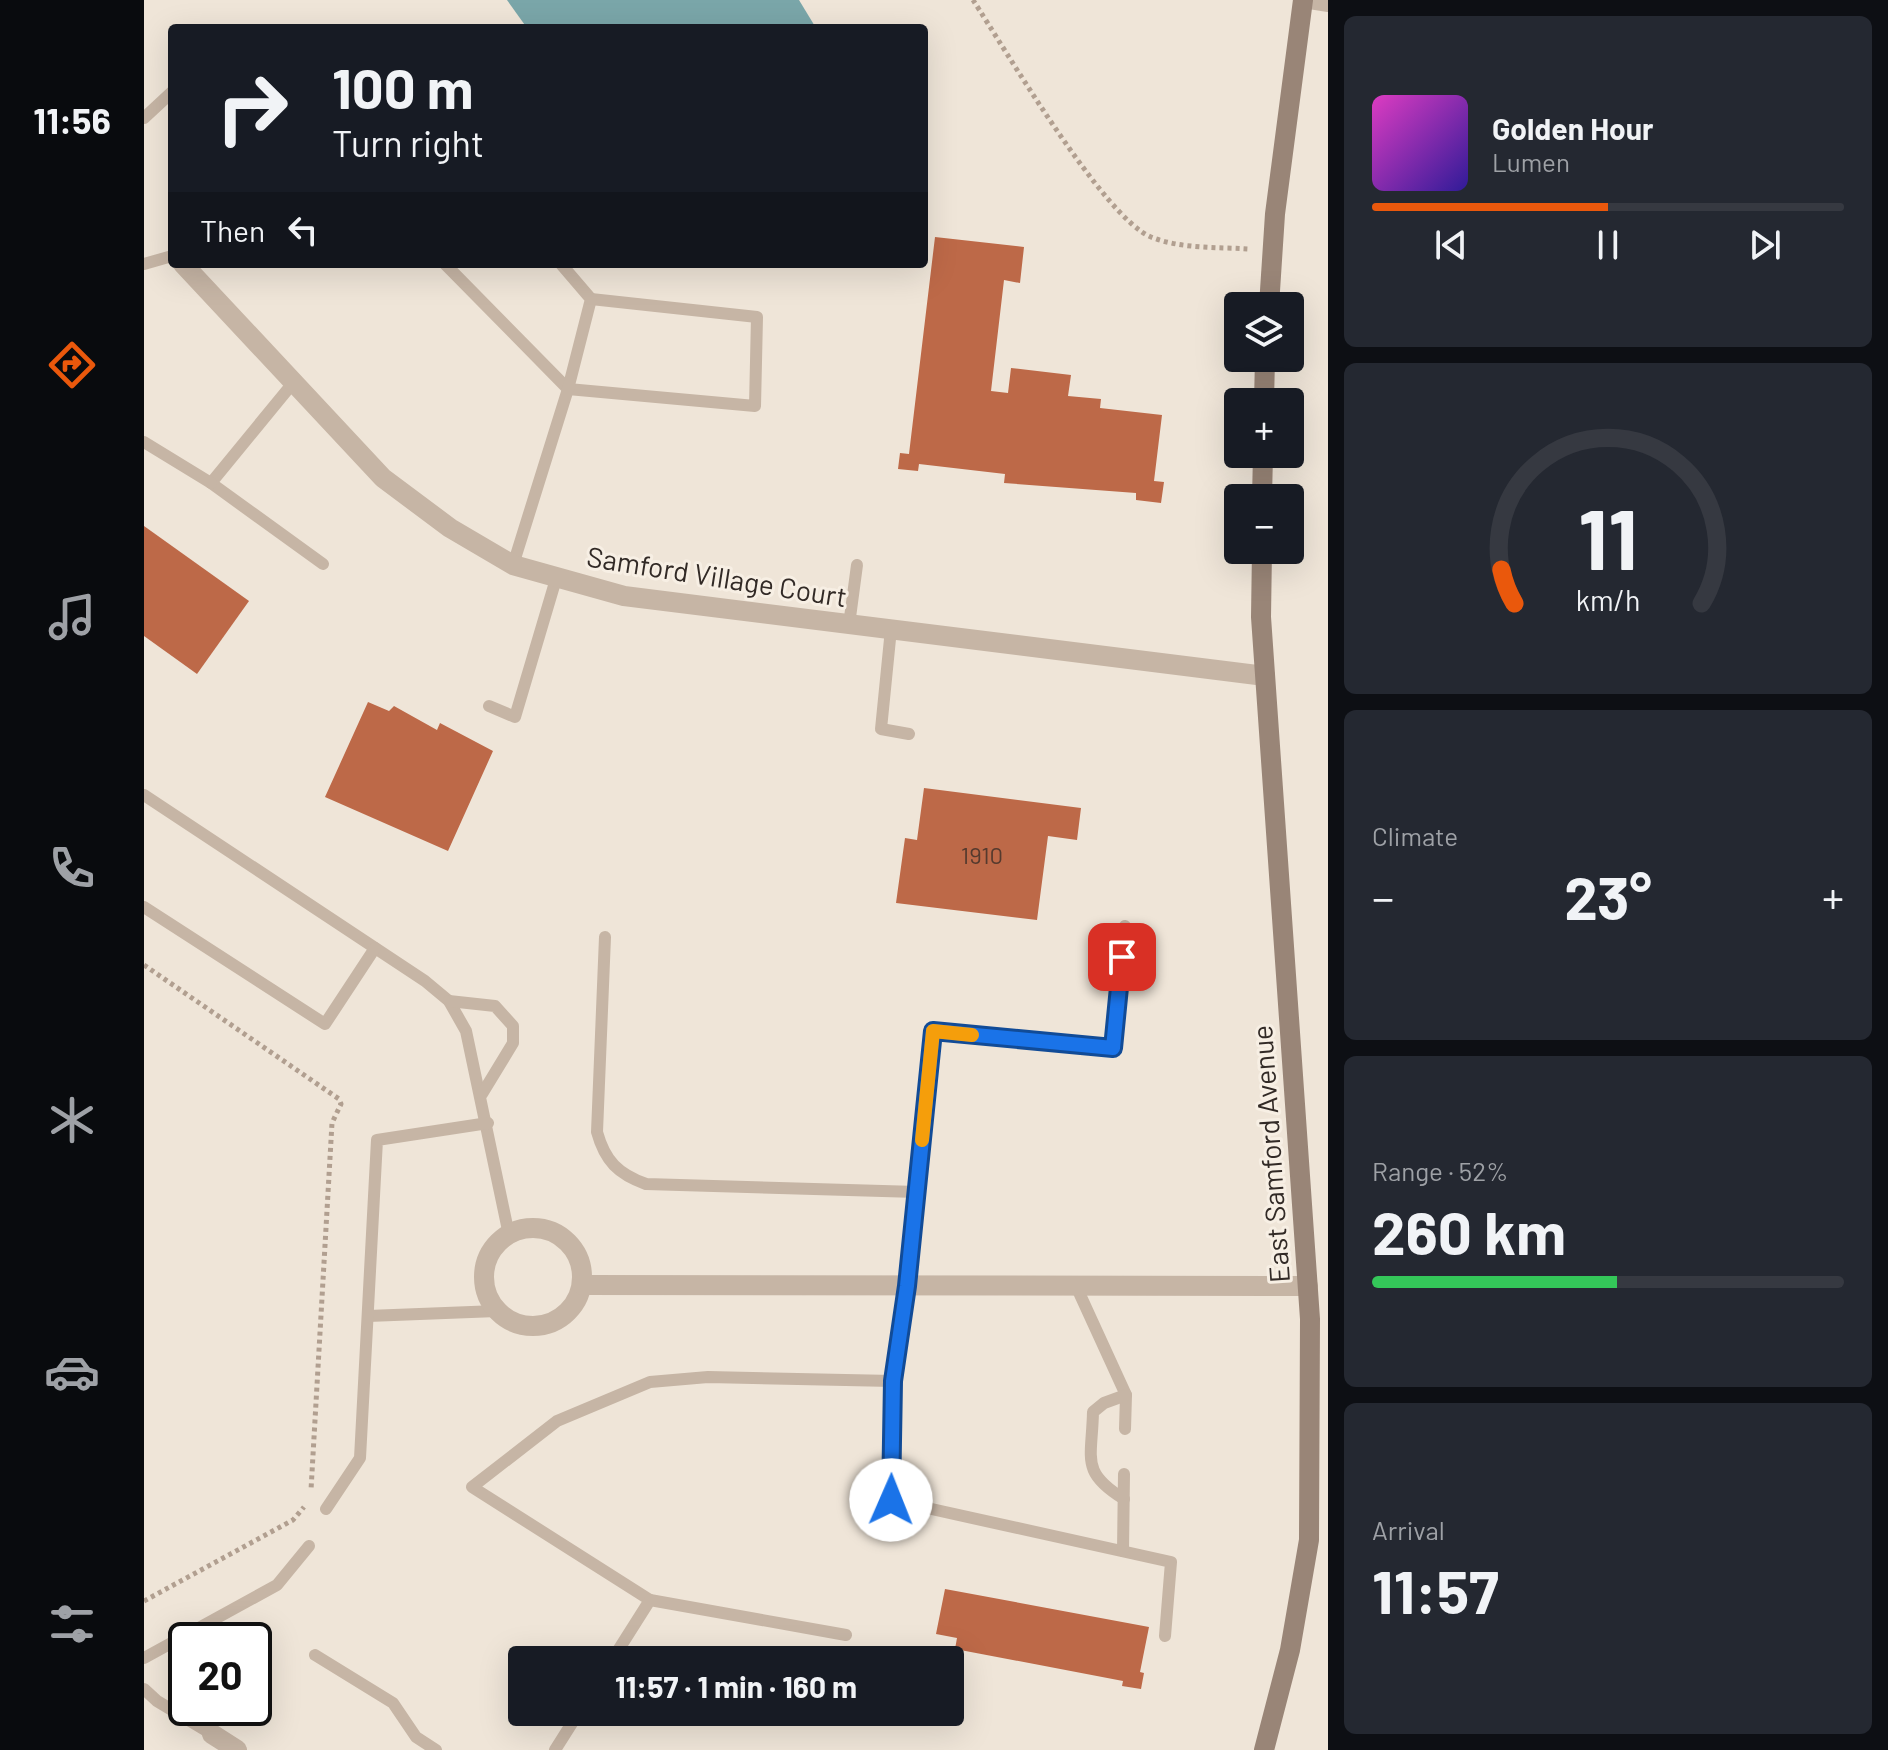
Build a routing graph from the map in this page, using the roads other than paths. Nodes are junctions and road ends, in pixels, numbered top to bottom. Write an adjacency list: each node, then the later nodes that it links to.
1 (1303, 1): 2 (lane); 10 (street)
2 (1328, 6)
3 (168, 96): 4 (lane)
4 (144, 118)
5 (168, 257): 6 (lane)
6 (144, 264)
7 (187, 268): 12 (street, Samford Village Court)
8 (449, 268): 13 (lane)
9 (564, 268): 11 (lane)
10 (1270, 292)
11 (591, 299): 13 (lane); 13 (lane)
12 (293, 383): 15 (lane); 18 (street, Samford Village Court)
13 (568, 389): 18 (lane)
14 (144, 442): 15 (lane)
15 (211, 483): 16 (lane)
16 (323, 564)
17 (1262, 564): 23 (street, East Samford Avenue)
18 (513, 565): 20 (street, Samford Village Court)
19 (857, 565): 21 (lane)
20 (556, 579): 21 (street, Samford Village Court); 24 (lane)
21 (849, 625): 22 (street, Samford Village Court)
22 (891, 629): 23 (street, Samford Village Court); 25 (lane)
23 (1265, 676): 38 (street, East Samford Avenue)
24 (489, 706)
25 (909, 734)
26 (144, 795): 30 (lane)
27 (144, 907): 30 (lane)
28 (1125, 926): 34 (lane)
29 (605, 937): 34 (lane)
30 (375, 948): 31 (lane)
31 (449, 1001): 32 (lane); 32 (lane)
32 (482, 1094): 33 (lane)
33 (488, 1123): 35 (lane); 41 (lane)
34 (917, 1192): 37 (lane)
35 (509, 1235): 36 (street); 40 (street)
36 (582, 1285): 37 (street); 40 (street)
37 (907, 1286): 39 (street); 42 (lane)
38 (1308, 1286): 39 (street); 62 (street, East Samford Avenue)
39 (1077, 1288): 43 (lane)
40 (497, 1311): 41 (lane)
41 (368, 1316): 47 (lane)
42 (893, 1381): 49 (lane); 50 (lane)
43 (1126, 1395): 44 (lane); 46 (lane)
44 (1125, 1429)
45 (1124, 1474): 46 (lane)
46 (1124, 1499): 49 (lane)
47 (326, 1509)
48 (309, 1546): 55 (lane)
49 (1123, 1551): 52 (lane)
50 (650, 1600): 51 (lane); 53 (lane)
51 (846, 1635)
52 (1165, 1636)
53 (621, 1646)
54 (315, 1655): 60 (lane)
55 (144, 1658)
56 (144, 1689): 58 (lane)
57 (570, 1726): 61 (lane)
58 (212, 1734): 59 (street)
59 (237, 1750)
60 (436, 1750)
61 (555, 1750)
62 (1264, 1750)

